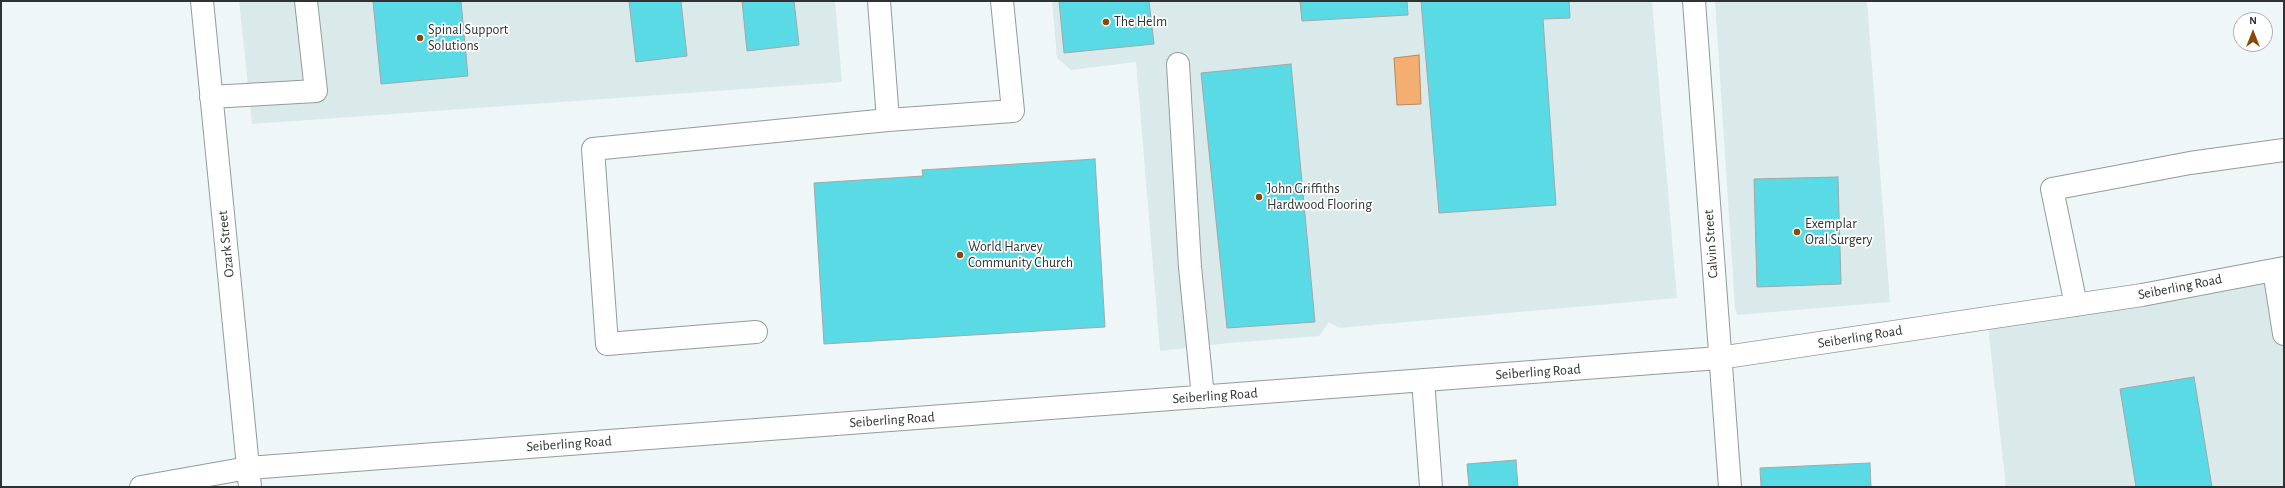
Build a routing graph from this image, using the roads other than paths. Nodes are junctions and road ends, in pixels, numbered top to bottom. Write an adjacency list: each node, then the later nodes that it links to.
1 (202, 1): 7 (street, Ozark Street)
2 (306, 1): 7 (street)
3 (879, 1): 8 (street)
4 (1002, 1): 8 (street)
5 (1694, 1): 14 (street, Calvin Street)
6 (1178, 64): 16 (street)
7 (211, 97): 17 (street, Ozark Street)
8 (888, 120): 12 (street)
9 (2284, 150): 11 (street)
10 (2279, 269): 11 (street, Seiberling Road); 13 (street)
11 (2076, 305): 14 (street, Seiberling Road)
12 (756, 332)
13 (2284, 334)
14 (1719, 358): 15 (street, Seiberling Road); 20 (street, Calvin Street)
15 (1423, 380): 16 (street, Seiberling Road); 19 (street)
16 (1203, 397): 17 (street, Seiberling Road)
17 (249, 478): 18 (street, Seiberling Road)
18 (141, 487)
19 (1431, 487)
20 (1730, 487)

